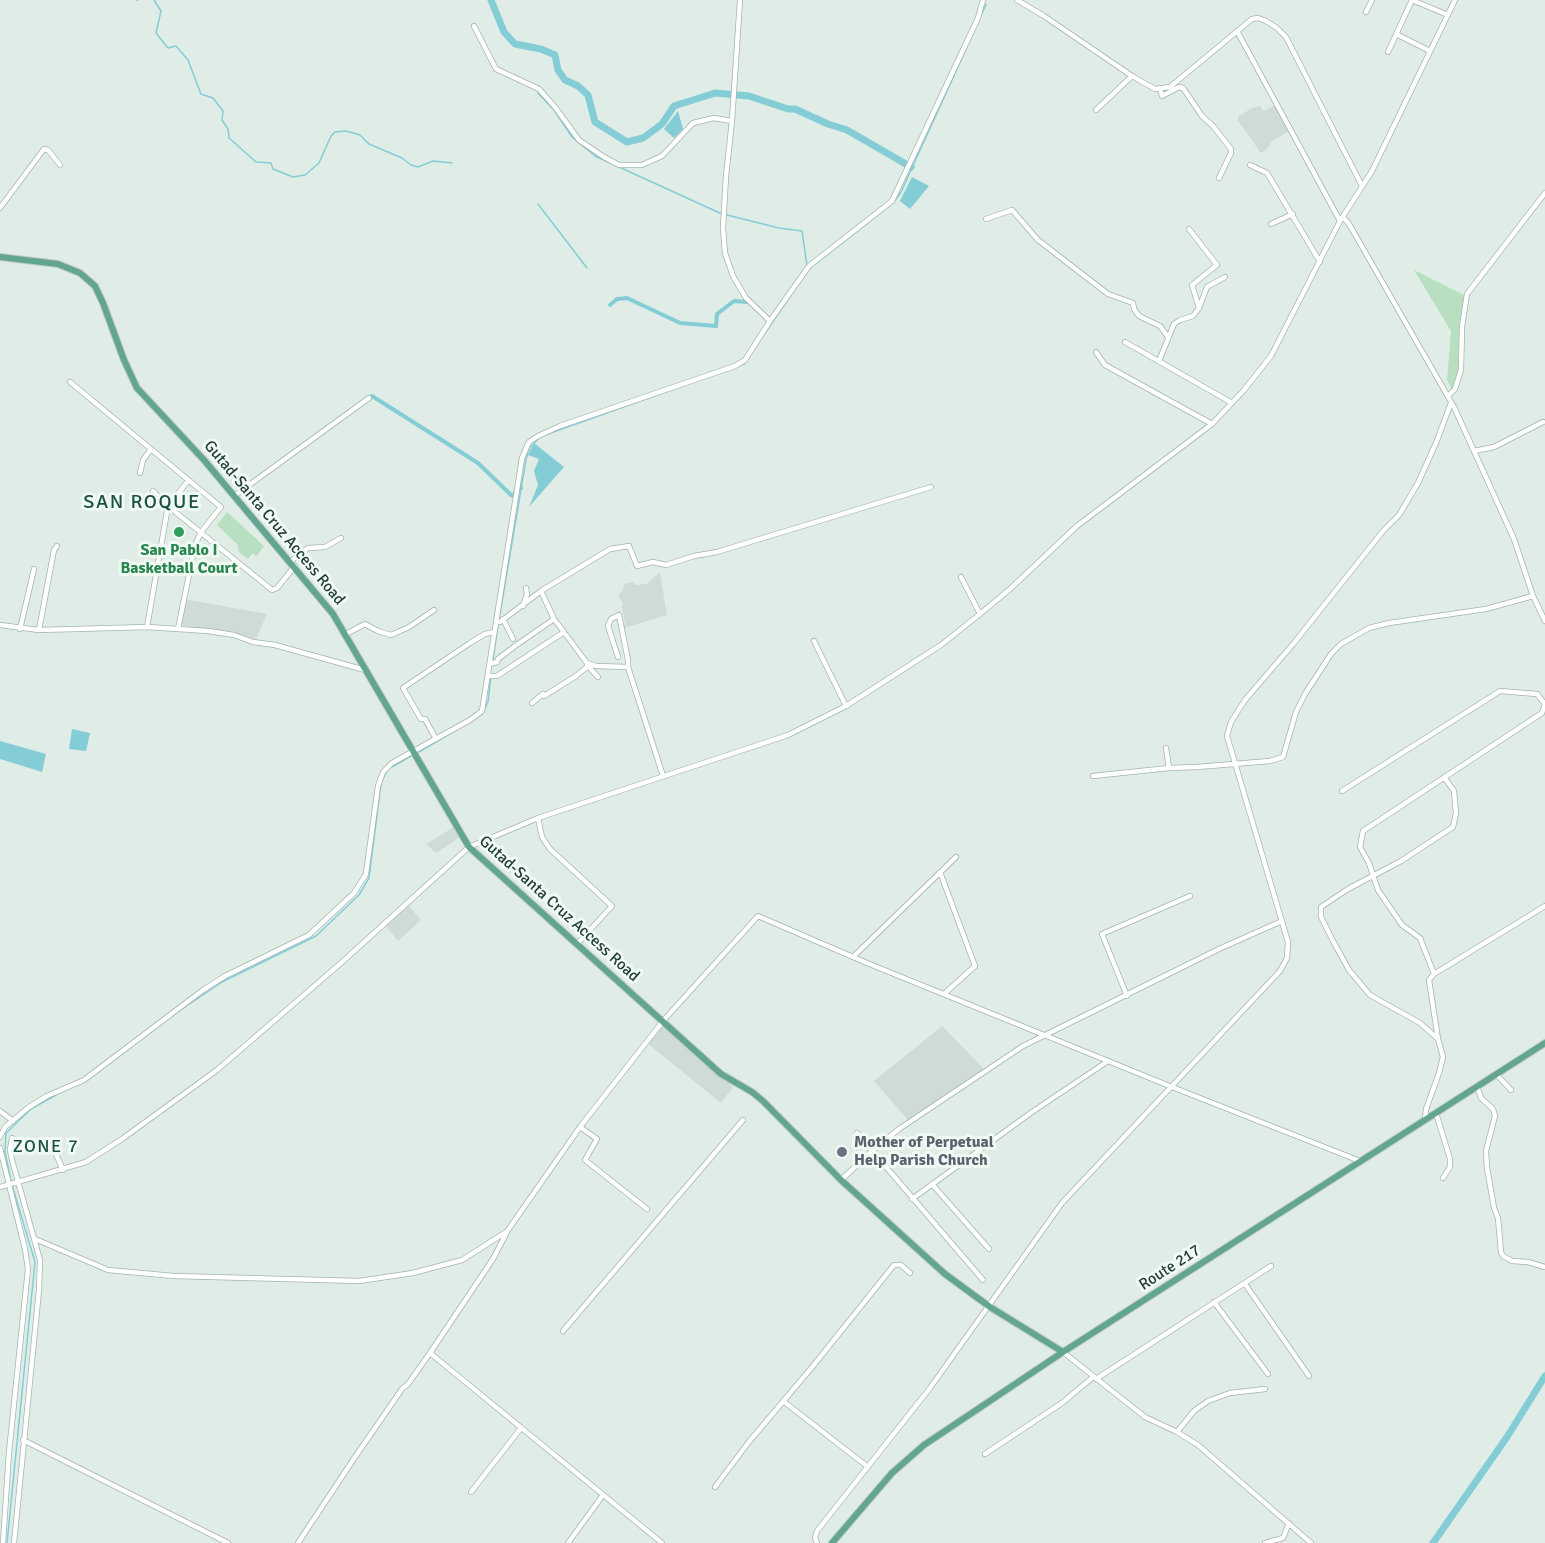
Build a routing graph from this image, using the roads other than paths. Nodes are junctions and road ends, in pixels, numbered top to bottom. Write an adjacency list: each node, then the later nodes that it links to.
1 (740, 0): 17 (street)
2 (983, 0): 33 (street)
3 (1017, 0): 14 (street)
4 (1372, 0): 7 (street)
5 (1412, 0): 8 (street); 11 (street)
6 (1455, 0): 8 (street)
7 (1366, 12)
8 (1448, 15): 12 (street)
9 (474, 26): 17 (street)
10 (1237, 31): 15 (street); 21 (street); 26 (street)
11 (1396, 34): 12 (street); 13 (street)
12 (1430, 51): 21 (street)
13 (1388, 52)
14 (1132, 76): 15 (street); 16 (street)
15 (1160, 89): 20 (street)
16 (1096, 110)
17 (732, 121): 33 (street)
18 (60, 165): 23 (street)
19 (1250, 165): 24 (street)
20 (1219, 178)
21 (1362, 186): 26 (street)
22 (1545, 193): 39 (street)
23 (0, 208)
24 (1293, 214): 27 (street); 30 (street)
25 (987, 219): 34 (street)
26 (1342, 219): 30 (street); 39 (street)
27 (1270, 224)
28 (1189, 229): 32 (street)
29 (0, 257): 51 (main road, Gutad-Santa Cruz Access Road)
30 (1320, 262): 41 (street)
31 (1225, 277): 32 (street)
32 (1199, 308): 34 (street)
33 (770, 321): 68 (street)
34 (1168, 338): 37 (street)
35 (1125, 342): 37 (street)
36 (1096, 352): 44 (street)
37 (1159, 361): 41 (street)
38 (70, 382): 45 (street)
39 (1448, 396): 42 (street)
40 (369, 398): 51 (street)
41 (1232, 403): 44 (street)
42 (1451, 406): 46 (street); 92 (street)
43 (1543, 422): 46 (street)
44 (1212, 424): 64 (street)
45 (151, 449): 47 (street); 48 (street)
46 (1474, 451): 61 (street)
47 (140, 473)
48 (188, 481): 52 (street); 53 (street)
49 (931, 487): 60 (street)
50 (153, 490): 52 (street)
51 (234, 496): 56 (main road, Gutad-Santa Cruz Access Road)
52 (168, 506): 53 (street); 70 (street)
53 (201, 532): 56 (street); 72 (street)
54 (341, 538): 56 (street)
55 (57, 546): 73 (street)
56 (293, 564): 75 (main road, Gutad-Santa Cruz Access Road)
57 (34, 569): 71 (street)
58 (962, 577): 64 (street)
59 (526, 588): 62 (street)
60 (541, 591): 62 (street); 66 (street)
61 (1533, 596): 67 (street); 92 (street)
62 (523, 606): 65 (street)
63 (434, 610): 75 (street)
64 (980, 614): 88 (street)
65 (503, 619): 68 (street); 77 (street)
66 (554, 619): 81 (street); 84 (street)
67 (1545, 621)
68 (496, 622): 74 (street)
69 (0, 625): 71 (street)
70 (147, 627): 72 (street); 73 (street)
71 (20, 628): 73 (street)
72 (178, 629): 83 (street)
73 (39, 630)
74 (494, 632): 81 (street); 89 (street)
75 (346, 633): 83 (main road, Gutad-Santa Cruz Access Road)
76 (566, 635): 80 (street)
77 (513, 639)
78 (814, 641): 88 (street)
79 (618, 657): 82 (street)
80 (587, 663): 82 (street); 85 (street); 86 (street)
81 (490, 664): 84 (street)
82 (628, 667): 94 (street)
83 (365, 670): 91 (main road, Gutad-Santa Cruz Access Road)
84 (489, 676): 89 (street)
85 (598, 677)
86 (532, 703)
87 (1545, 704): 96 (street); 97 (street)
88 (846, 706): 94 (street)
89 (436, 739): 91 (street)
90 (1166, 748): 93 (street)
91 (414, 752): 99 (main road, Gutad-Santa Cruz Access Road); 124 (street)
92 (1237, 764): 93 (street); 105 (street)
93 (1169, 768): 95 (street)
94 (663, 776): 98 (street)
95 (1093, 776)
96 (1444, 777): 102 (street); 102 (street)
97 (1342, 791)
98 (538, 818): 99 (street); 106 (street)
99 (469, 847): 106 (main road, Gutad-Santa Cruz Access Road); 133 (street)
100 (956, 857): 101 (street)
101 (940, 872): 107 (street); 109 (street)
102 (1374, 876): 108 (street); 112 (street)
103 (1190, 896): 110 (street)
104 (1545, 906): 108 (street)
105 (1282, 921): 110 (street); 118 (street)
106 (577, 944): 111 (main road, Gutad-Santa Cruz Access Road)
107 (852, 957): 109 (street); 111 (street)
108 (1434, 974): 112 (street)
109 (944, 994): 113 (street)
110 (1127, 996): 113 (street)
111 (663, 1021): 125 (street); 135 (main road, Gutad-Santa Cruz Access Road)
112 (1434, 1031): 123 (street)
113 (1044, 1035): 115 (street); 131 (street)
114 (1545, 1043): 116 (main road, Route 217)
115 (1108, 1061): 118 (street); 137 (street)
116 (1496, 1074): 117 (main road, Route 217); 119 (street)
117 (1478, 1086): 121 (main road, Route 217); 145 (street)
118 (1172, 1087): 132 (street); 150 (street)
119 (1511, 1090)
120 (0, 1111): 124 (street)
121 (1436, 1113): 123 (main road, Route 217); 134 (street)
122 (743, 1120): 151 (street)
123 (1425, 1120): 132 (main road, Route 217)
124 (13, 1121): 127 (street)
125 (580, 1127): 140 (street); 141 (street)
126 (857, 1133): 131 (street)
127 (0, 1137)
128 (12, 1138): 136 (street)
129 (52, 1145): 133 (street)
130 (0, 1148): 136 (street)
131 (872, 1151): 135 (street); 139 (street)
132 (1360, 1161): 152 (main road, Route 217)
133 (63, 1170): 136 (street)
134 (1443, 1178)
135 (841, 1180): 150 (main road, Gutad-Santa Cruz Access Road)
136 (13, 1184): 138 (street); 142 (street); 168 (street)
137 (932, 1184): 139 (street); 143 (street)
138 (0, 1187)
139 (912, 1199): 147 (street)
140 (647, 1209)
141 (508, 1230): 142 (street); 153 (street)
142 (35, 1239): 161 (street)
143 (988, 1250)
144 (1271, 1266): 148 (street)
145 (1545, 1267)
146 (910, 1273): 158 (street)
147 (983, 1280)
148 (1245, 1284): 149 (street); 155 (street)
149 (1214, 1302): 154 (street); 156 (street)
150 (990, 1307): 152 (main road, Gutad-Santa Cruz Access Road); 163 (street)
151 (563, 1331)
152 (1063, 1352): 156 (street); 175 (main road, Route 217)
153 (430, 1353): 159 (street); 171 (street)
154 (1268, 1374)
155 (1309, 1376)
156 (1094, 1378): 160 (street); 162 (street)
157 (1265, 1389): 160 (street)
158 (783, 1401): 163 (street); 164 (street)
159 (521, 1428): 165 (street); 166 (street)
160 (1177, 1432): 167 (street)
161 (22, 1440): 169 (street); 170 (street)
162 (985, 1454)
163 (868, 1467): 174 (street)
164 (715, 1486)
165 (471, 1492)
166 (603, 1495): 172 (street); 173 (street)
167 (1289, 1524): 176 (street); 177 (street)
168 (3, 1543)
169 (14, 1543)
170 (228, 1543)
171 (298, 1543)
172 (567, 1543)
173 (662, 1543)
174 (817, 1543)
175 (832, 1543)
176 (1265, 1543)
177 (1311, 1543)

